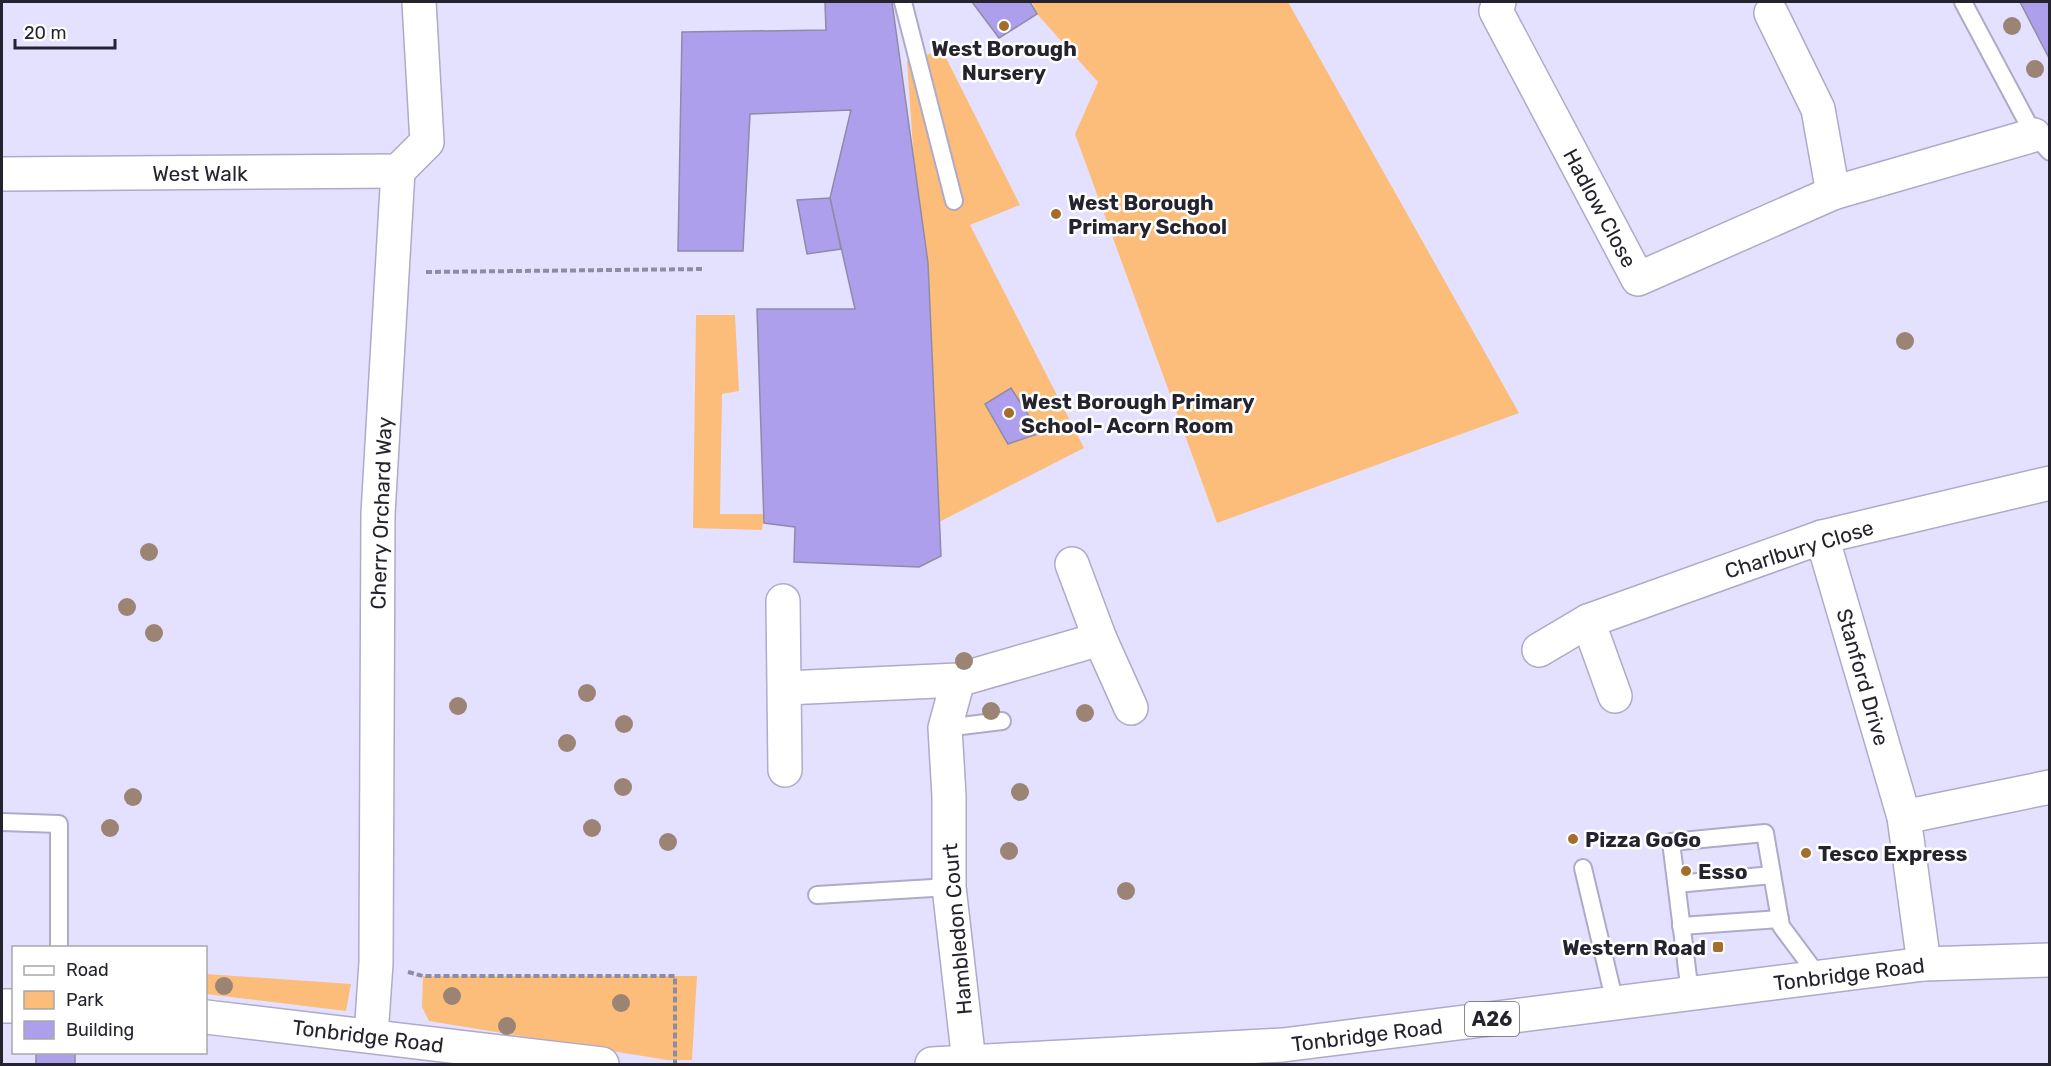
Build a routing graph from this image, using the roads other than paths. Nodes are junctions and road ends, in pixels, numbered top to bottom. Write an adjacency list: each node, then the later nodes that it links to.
1 (419, 2): 7 (street)
2 (903, 2): 10 (lane)
3 (1963, 2): 6 (lane)
4 (1495, 5): 9 (street, Hadlow Close)
5 (1771, 13): 9 (street)
6 (2042, 144): 9 (street, Hadlow Close)
7 (398, 171): 8 (street, West Walk); 42 (street, Cherry Orchard Way)
8 (2, 174)
9 (1833, 193)
10 (954, 201)
11 (2049, 483): 12 (street, Charlbury Close)
12 (1822, 537): 15 (street, Charlbury Close); 26 (street, Stanford Drive)
13 (1072, 564): 16 (street)
14 (783, 601): 19 (street)
15 (1588, 621): 17 (street, Charlbury Close); 20 (street)
16 (1100, 639): 18 (street); 21 (street)
17 (1539, 650)
18 (958, 680): 19 (street); 23 (street, Hambledon Court)
19 (786, 688): 24 (street)
20 (1615, 696)
21 (1131, 708)
22 (1002, 721): 23 (lane)
23 (945, 728): 31 (street, Hambledon Court)
24 (785, 770)
25 (2049, 787): 26 (street)
26 (1904, 817): 37 (street, Stanford Drive)
27 (2, 822): 35 (lane)
28 (1583, 868): 40 (lane)
29 (1772, 875): 30 (lane); 30 (lane); 33 (lane)
30 (1677, 884): 34 (lane)
31 (949, 887): 32 (lane); 44 (street, Hambledon Court)
32 (817, 895)
33 (1780, 919): 34 (lane); 38 (lane)
34 (1682, 926): 39 (lane)
35 (60, 946)
36 (2049, 960): 37 (street, Tonbridge Road / A26)
37 (1924, 964): 38 (street, Tonbridge Road / A26)
38 (1819, 977): 39 (street, Tonbridge Road / A26)
39 (1690, 993): 40 (street, Tonbridge Road / A26)
40 (1615, 1003): 43 (street, Tonbridge Road / A26)
41 (207, 1017): 42 (street, Tonbridge Road)
42 (371, 1036): 45 (street, Tonbridge Road)
43 (1285, 1055): 44 (street, Tonbridge Road / A26)
44 (969, 1062): 46 (street, Tonbridge Road / A26)
45 (602, 1065)
46 (932, 1065)

